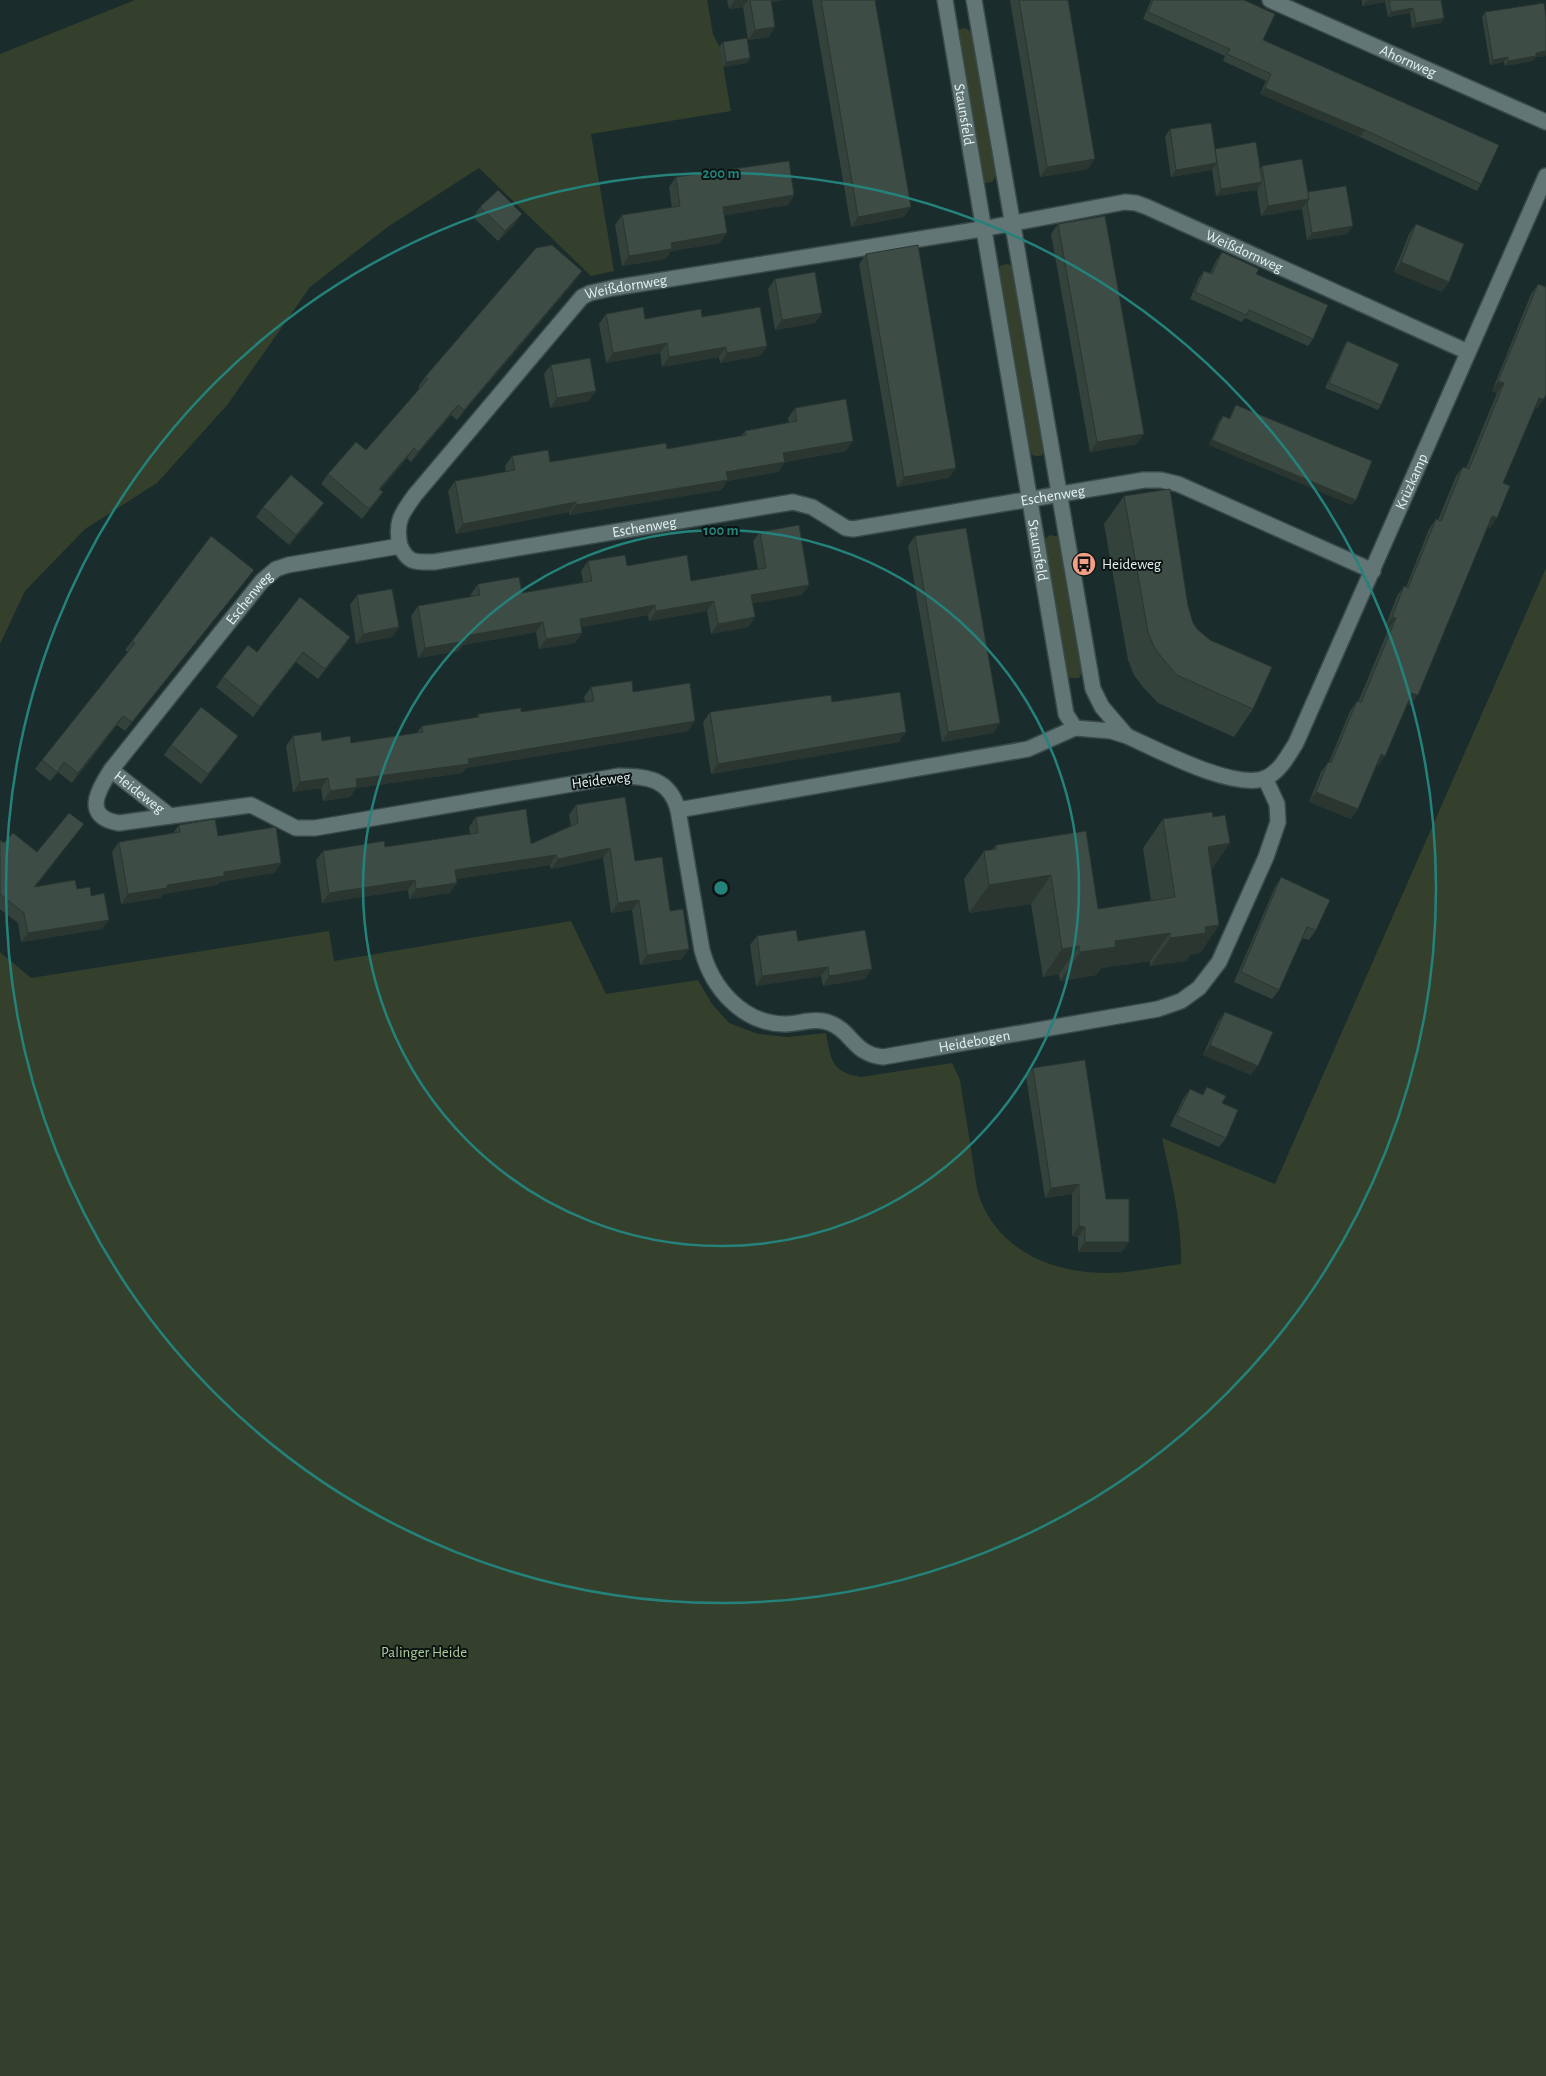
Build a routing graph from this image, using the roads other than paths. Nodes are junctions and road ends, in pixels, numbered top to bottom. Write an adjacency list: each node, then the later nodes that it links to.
1 (945, 0): 7 (street, Staunsfeld)
2 (974, 0): 6 (street, Staunsfeld)
3 (1270, 0): 4 (street, Ahornweg)
4 (1546, 122)
5 (1546, 176): 8 (street, Krüzkamp)
6 (1013, 223): 7 (street); 8 (street, Weißdornweg); 9 (street, Staunsfeld)
7 (982, 229): 10 (street, Staunsfeld); 11 (street, Weißdornweg)
8 (1468, 352): 12 (street, Krüzkamp)
9 (1059, 494): 10 (street, Eschenweg); 12 (street, Eschenweg); 14 (street, Staunsfeld)
10 (1029, 499): 11 (street, Eschenweg); 13 (street, Staunsfeld)
11 (400, 546): 15 (street, Eschenweg)
12 (1373, 571): 16 (street, Krüzkamp)
13 (1075, 728): 14 (street, Staunsfeld); 17 (street)
14 (1127, 736): 16 (street, Staunsfeld)
15 (111, 770): 18 (street, Heideweg); 18 (street, Heideweg)
16 (1265, 778): 17 (street, Heidebogen)
17 (678, 810): 18 (street, Heideweg)
18 (170, 816)

